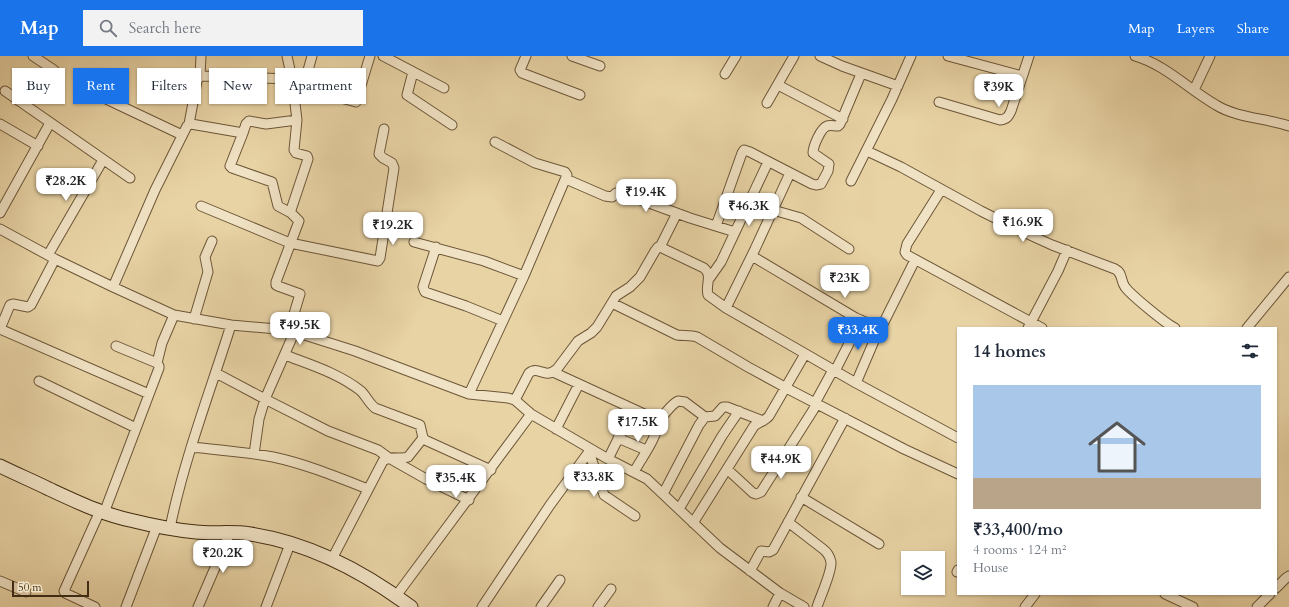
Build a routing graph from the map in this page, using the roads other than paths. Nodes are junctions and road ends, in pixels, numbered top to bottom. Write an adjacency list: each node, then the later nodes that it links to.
1 (33, 56): 19 (street)
2 (201, 56): 20 (street)
3 (287, 56): 21 (street)
4 (312, 56): 22 (street)
5 (370, 56): 23 (street)
6 (383, 56): 24 (street)
7 (526, 56): 35 (street)
8 (572, 56): 18 (street)
9 (736, 56): 25 (street)
10 (794, 56): 30 (street)
11 (820, 56): 26 (street)
12 (911, 56): 31 (street)
13 (948, 56): 28 (street)
14 (1029, 56): 28 (street)
15 (1135, 56): 17 (street)
16 (1210, 56): 33 (street)
17 (1152, 59): 33 (street)
18 (600, 66)
19 (51, 68)
20 (200, 68)
21 (290, 68)
22 (309, 68)
23 (366, 69)
24 (413, 72): 32 (street); 46 (street)
25 (725, 74)
26 (861, 74): 31 (street); 41 (street)
27 (201, 76): 29 (street)
28 (1022, 76): 36 (street)
29 (275, 82)
30 (778, 85): 37 (street); 41 (street)
31 (898, 86): 53 (street)
32 (444, 88)
33 (1194, 90): 47 (street)
34 (5, 91): 44 (street)
35 (580, 94)
36 (939, 102)
37 (767, 103)
38 (117, 104): 50 (street)
39 (193, 104): 45 (street)
40 (295, 104): 42 (street)
41 (843, 119): 56 (street)
42 (297, 120): 49 (street); 65 (street)
43 (0, 124): 52 (street)
44 (50, 124): 52 (street); 54 (street)
45 (189, 124): 49 (street); 50 (street)
46 (452, 125)
47 (1289, 126)
48 (384, 129): 72 (street)
49 (243, 133): 65 (street)
50 (182, 135): 83 (street)
51 (495, 142): 58 (street)
52 (38, 146): 61 (street)
53 (867, 150): 59 (street); 60 (street)
54 (103, 160): 57 (street); 78 (street)
55 (768, 162): 56 (street); 67 (street); 69 (street)
56 (790, 173): 63 (street)
57 (130, 178)
58 (566, 179): 66 (street); 80 (street)
59 (851, 181)
60 (941, 190): 76 (street); 79 (street)
61 (4, 198): 64 (street)
62 (201, 206): 72 (street)
63 (773, 210): 75 (street); 77 (street)
64 (0, 212)
65 (291, 213): 72 (street)
66 (677, 213): 67 (street); 74 (street)
67 (716, 226): 69 (street)
68 (0, 229): 78 (street)
69 (735, 232): 82 (street)
70 (212, 241): 87 (street)
71 (414, 242): 73 (street)
72 (290, 243): 96 (street)
73 (436, 247): 80 (street); 89 (street)
74 (660, 247): 82 (street); 84 (street)
75 (849, 249)
76 (1067, 250): 91 (street); 93 (street)
77 (752, 256): 85 (street); 88 (street)
78 (52, 257): 83 (street); 95 (street)
79 (915, 260): 91 (street); 92 (street)
80 (524, 276): 89 (street)
81 (1289, 278): 94 (street)
82 (709, 279): 85 (street)
83 (112, 286): 86 (street)
84 (612, 303): 102 (street); 107 (street)
85 (726, 308): 98 (street)
86 (174, 315): 87 (street); 100 (street)
87 (194, 319): 90 (street)
88 (861, 320): 92 (street); 101 (street)
89 (503, 321): 109 (street)
90 (231, 325): 96 (street); 103 (street)
91 (1029, 325)
92 (880, 327): 106 (street)
93 (1173, 327)
94 (1248, 327)
95 (0, 329): 108 (street)
96 (291, 332): 99 (street); 109 (street)
97 (116, 346): 100 (street)
98 (805, 354): 101 (street); 107 (street)
99 (285, 355): 110 (street); 123 (street)
100 (157, 364): 108 (street)
101 (834, 371): 106 (street); 112 (street)
102 (553, 372): 105 (street); 111 (street)
103 (216, 373): 110 (street); 125 (street)
104 (39, 380): 120 (street)
105 (579, 384): 113 (street); 121 (street)
106 (856, 384): 122 (street)
107 (786, 388): 112 (street); 119 (street)
108 (149, 394): 120 (street)
109 (469, 394): 111 (street)
110 (265, 400): 128 (street); 129 (street)
111 (515, 400): 115 (street)
112 (816, 403): 117 (street); 132 (street)
113 (633, 409): 118 (street); 124 (street)
114 (739, 411): 116 (street); 119 (street); 140 (street)
115 (531, 414): 121 (street); 133 (street)
116 (705, 417): 118 (street); 137 (street)
117 (846, 418): 135 (street); 138 (street)
118 (658, 419): 126 (street)
119 (763, 421): 132 (street)
120 (136, 428): 141 (street)
121 (556, 429): 127 (street)
122 (957, 437)
123 (422, 438): 129 (street); 133 (street)
124 (618, 438): 126 (street); 130 (street)
125 (191, 447): 128 (street); 145 (street)
126 (646, 450): 134 (street)
127 (590, 451): 130 (street); 142 (street); 167 (street)
128 (254, 454): 136 (street)
129 (389, 458): 136 (street); 139 (street)
130 (608, 459): 134 (street)
131 (0, 466): 141 (street)
132 (727, 469): 144 (street)
133 (491, 470): 139 (street)
134 (634, 472): 137 (street)
135 (957, 474)
136 (368, 489): 149 (street)
137 (663, 494): 140 (street)
138 (801, 497): 143 (street); 148 (street)
139 (468, 500): 161 (street)
140 (679, 509): 144 (street)
141 (102, 512): 145 (street); 162 (street)
142 (635, 516)
143 (788, 522): 150 (street); 172 (street)
144 (693, 523): 150 (street)
145 (163, 527): 146 (street); 163 (street)
146 (230, 532): 147 (street); 164 (street)
147 (290, 544): 149 (street); 165 (street)
148 (879, 544)
149 (332, 559): 161 (street)
150 (750, 571): 157 (street)
151 (1289, 576): 154 (street)
152 (560, 580): 168 (street)
153 (0, 581): 156 (street)
154 (1277, 587)
155 (611, 588): 169 (street)
156 (26, 592)
157 (780, 593): 170 (street); 171 (street)
158 (1034, 595): 173 (street)
159 (1167, 595): 174 (street)
160 (1269, 595): 175 (street)
161 (396, 596): 166 (street)
162 (95, 607)
163 (126, 607)
164 (198, 607)
165 (266, 607)
166 (411, 607)
167 (482, 607)
168 (541, 607)
169 (598, 607)
170 (773, 607)
171 (804, 607)
172 (817, 607)
173 (1025, 607)
174 (1193, 607)
175 (1257, 607)

